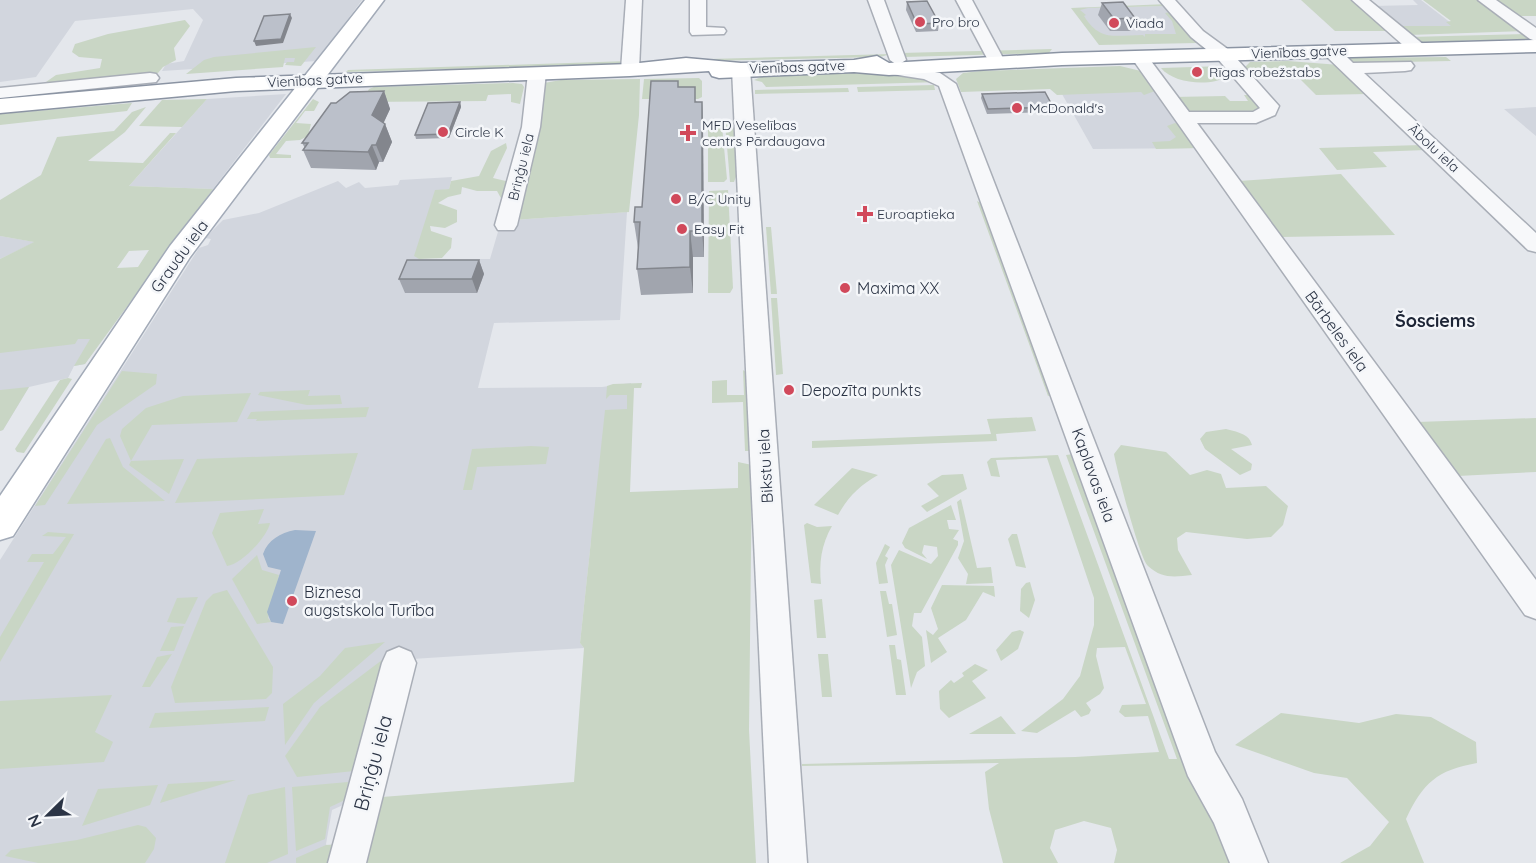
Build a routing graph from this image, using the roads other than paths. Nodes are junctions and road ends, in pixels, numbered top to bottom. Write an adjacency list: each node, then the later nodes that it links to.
1 (375, 0): 26 (main road, Graudu iela)
2 (634, 0): 23 (street)
3 (698, 0): 9 (street)
4 (876, 0): 18 (street)
5 (964, 0): 16 (street)
6 (1167, 0): 14 (street)
7 (1360, 0): 12 (street)
8 (1486, 0): 10 (street)
9 (718, 31)
10 (1536, 36)
11 (1536, 46): 12 (main road, Vienības gatve)
12 (1418, 49): 13 (main road, Vienības gatve)
13 (1331, 51): 14 (main road, Vienības gatve); 21 (street, Ābolu iela)
14 (1223, 54): 15 (main road, Vienības gatve); 29 (street)
15 (1139, 57): 17 (main road, Vienības gatve); 29 (street, Bārbeles iela)
16 (995, 58): 17 (main road, Vienības gatve); 18 (main road, Vienības gatve)
17 (1062, 59): 19 (main road, Vienības gatve)
18 (893, 65): 19 (main road, Vienības gatve); 22 (main road, Vienības gatve); 27 (street)
19 (967, 66): 27 (street)
20 (1405, 66): 21 (street)
21 (1349, 68): 31 (street, Ābolu iela)
22 (741, 69): 23 (main road, Vienības gatve); 36 (street, Bikstu iela)
23 (630, 70): 24 (main road, Vienības gatve)
24 (537, 73): 26 (main road, Vienības gatve); 30 (street, Briņģu iela)
25 (150, 78): 28 (street)
26 (316, 79): 28 (main road, Vienības gatve); 32 (main road, Graudu iela)
27 (947, 84): 37 (street, Kaplavas iela)
28 (9, 98)
29 (1183, 118): 33 (street, Bārbeles iela)
30 (506, 225)
31 (1536, 245)
32 (0, 525)
33 (1536, 605)
34 (399, 663): 35 (street, Briņģu iela)
35 (347, 863)
36 (788, 863)
37 (1249, 863)

